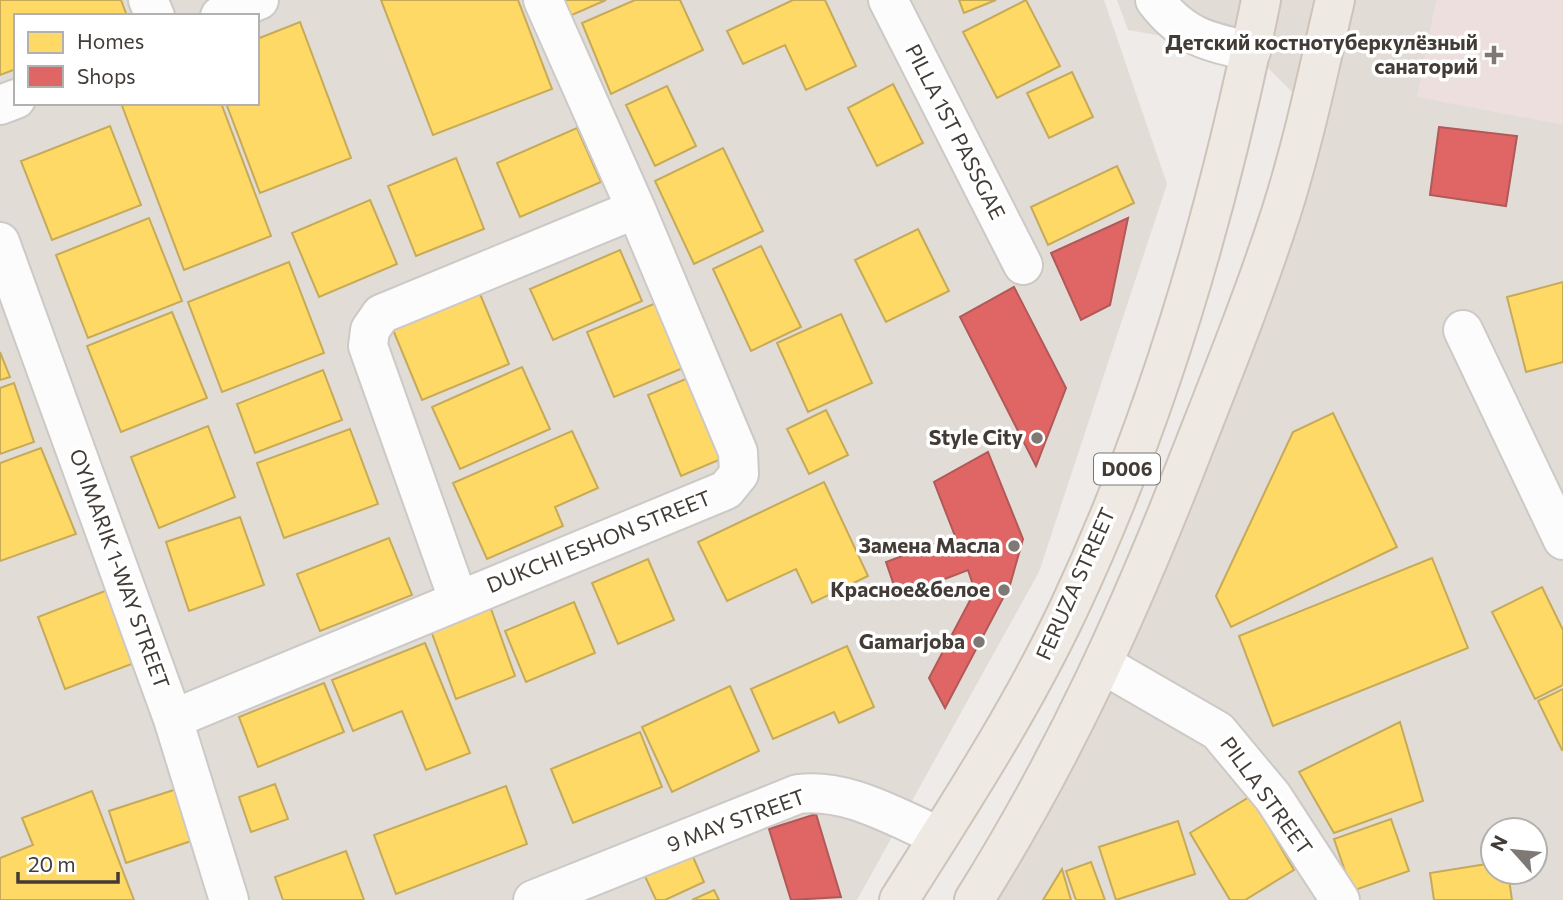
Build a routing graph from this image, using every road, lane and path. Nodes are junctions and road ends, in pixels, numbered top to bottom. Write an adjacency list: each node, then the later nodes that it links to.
1 (259, 0): 7 (street)
2 (543, 0): 9 (street, DUKCHI ESHON STREET)
3 (888, 0): 11 (street, PILLA 1ST PASSGAE)
4 (1155, 0): 8 (street)
5 (1261, 0): 8 (main road, FERUZA STREET / D006)
6 (1335, 0): 15 (main road, D006)
7 (225, 14)
8 (1251, 51): 17 (main road, FERUZA STREET / D006)
9 (636, 209): 14 (street); 14 (street, DUKCHI ESHON STREET)
10 (0, 242): 16 (street, OYIMARIK 1-WAY STREET)
11 (1023, 265)
12 (1463, 330): 13 (street)
13 (1563, 540)
14 (458, 599): 16 (street, DUKCHI ESHON STREET)
15 (1104, 664): 21 (main road, D006); 22 (street, PILLA STREET)
16 (173, 719): 18 (street, OYIMARIK 1-WAY STREET)
17 (939, 836): 19 (street, 9 MAY STREET); 20 (main road, FERUZA STREET / D006)
18 (229, 900)
19 (533, 900)
20 (899, 900)
21 (974, 900)
22 (1339, 900)

